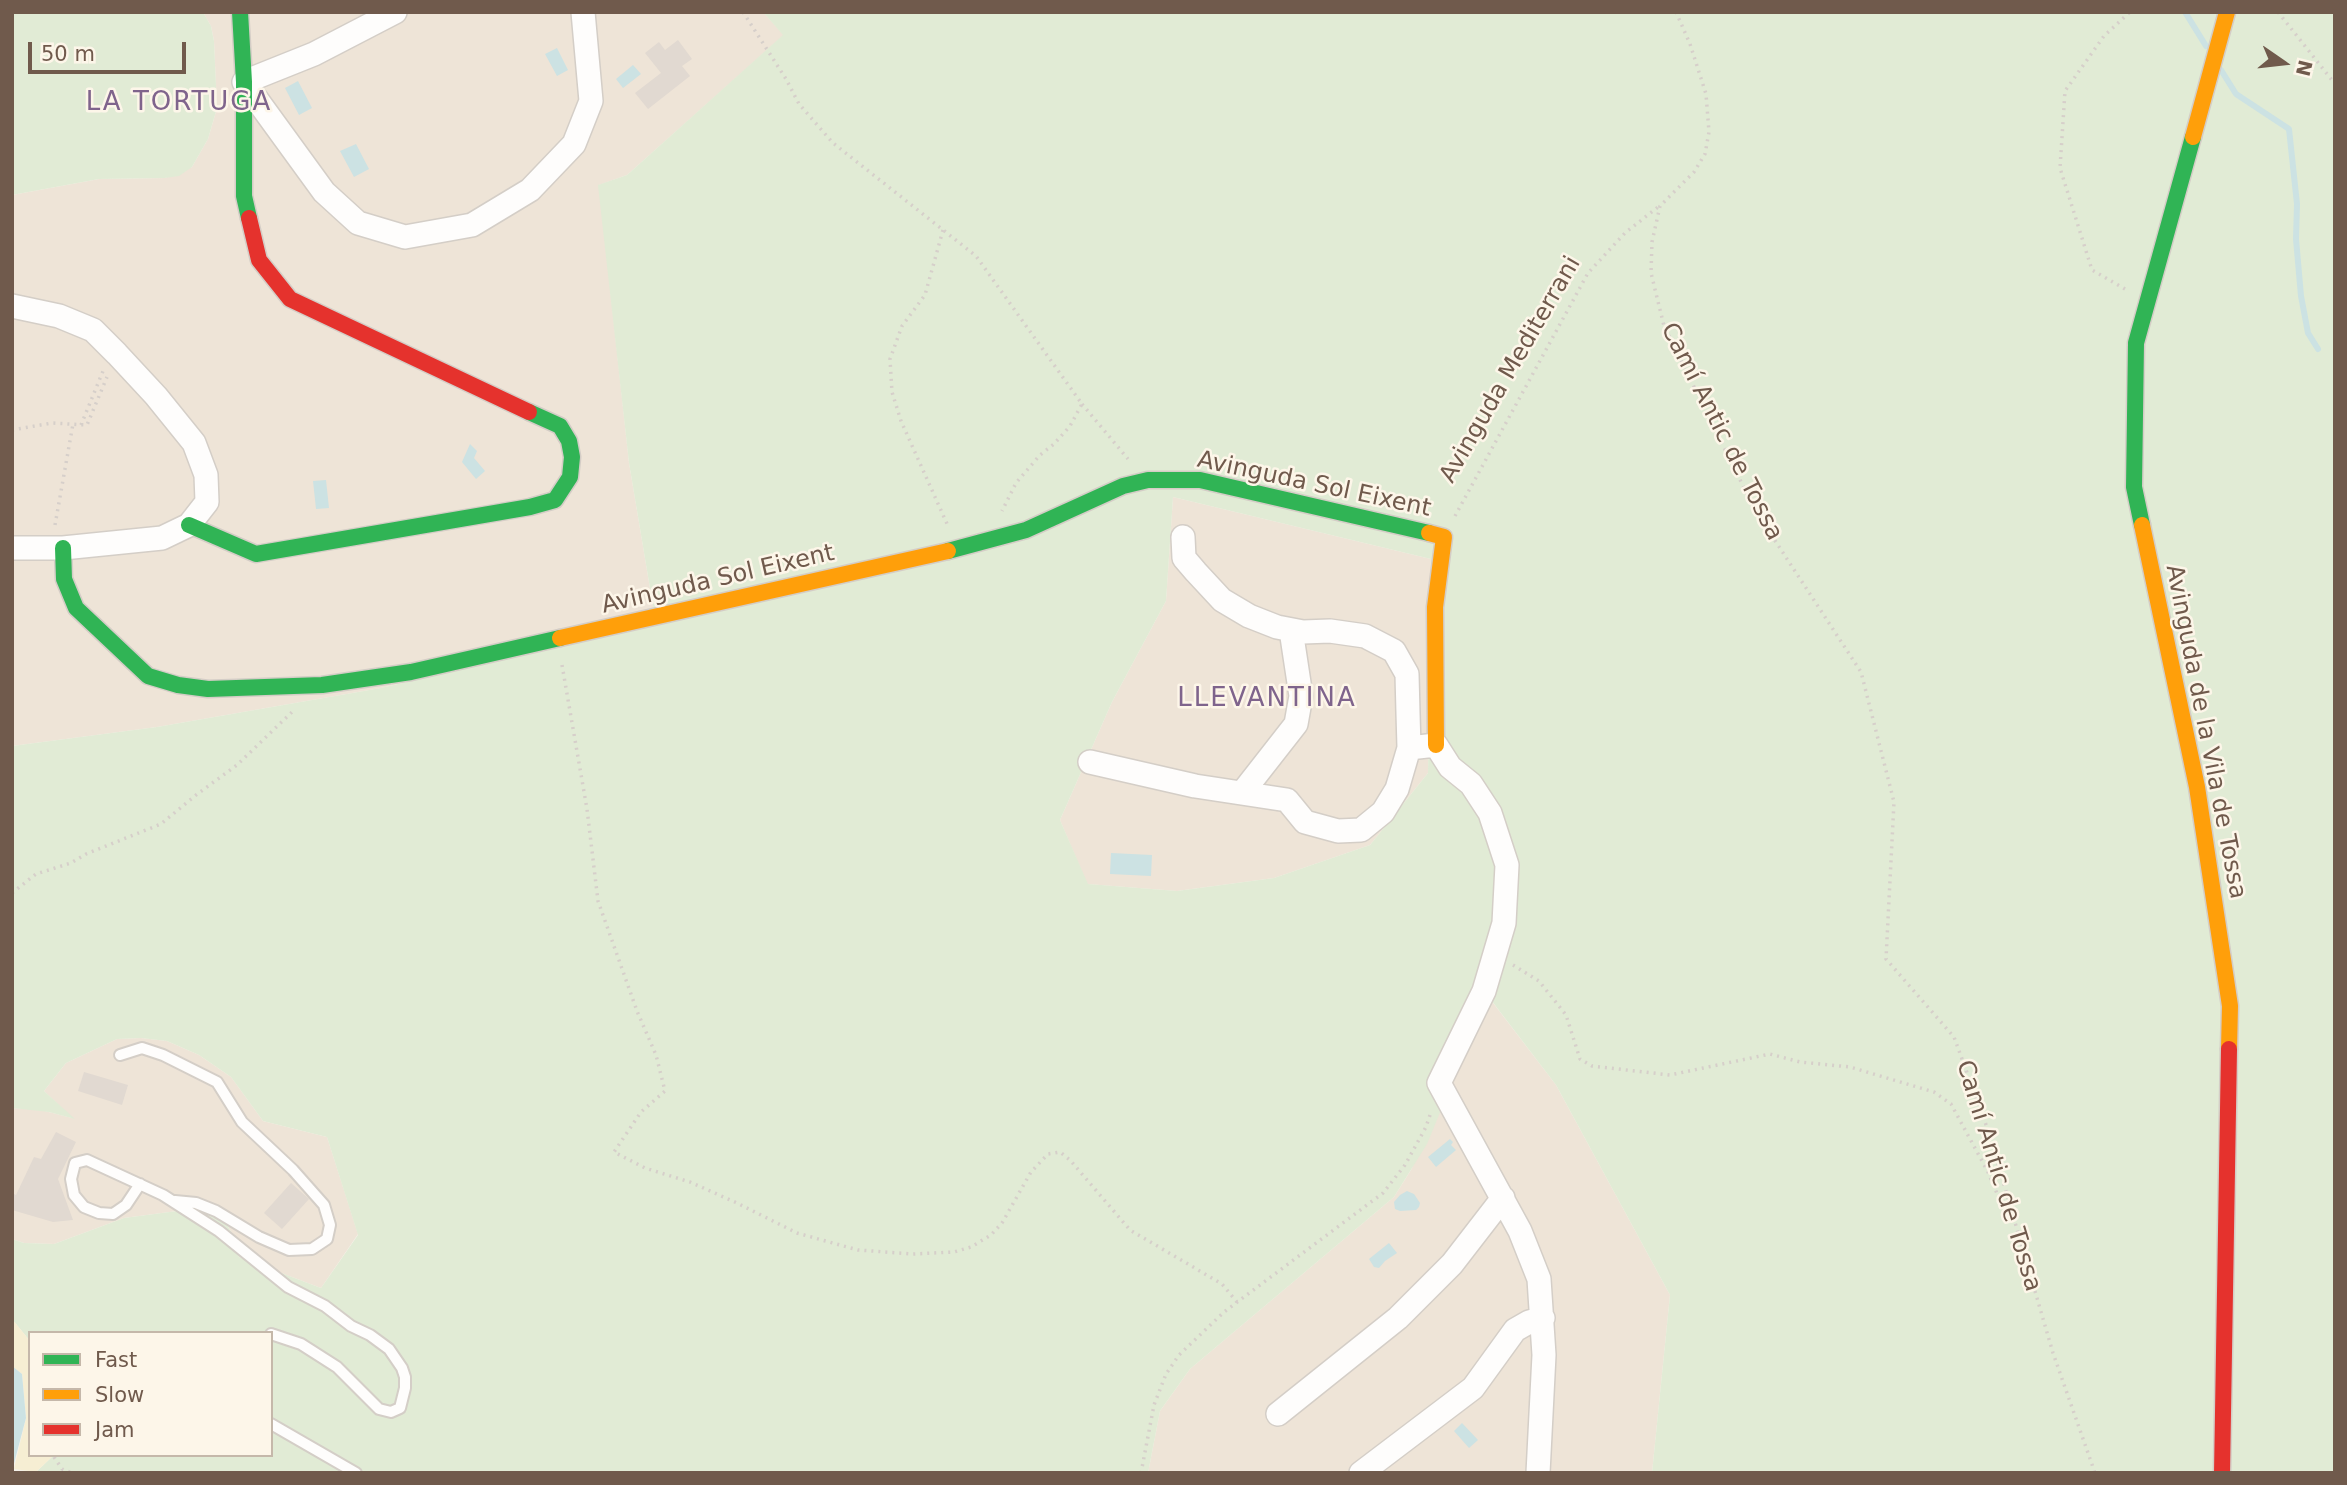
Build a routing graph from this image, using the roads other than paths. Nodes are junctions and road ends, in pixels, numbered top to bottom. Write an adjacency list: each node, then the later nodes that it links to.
1 (240, 12): 5 (street)
2 (395, 12): 5 (street)
3 (583, 12): 5 (street)
4 (2227, 12): 27 (street, Avinguda de la Vila de Tossa)
5 (244, 82): 7 (street)
6 (12, 306): 7 (street)
7 (189, 525): 8 (street)
8 (59, 537): 10 (street); 12 (street, Avinguda Sol Eixent)
9 (1183, 537): 11 (street)
10 (12, 548)
11 (1291, 630): 13 (street); 15 (street)
12 (1436, 745): 13 (street); 18 (street)
13 (1409, 748): 15 (street)
14 (1090, 762): 15 (street)
15 (1242, 793)
16 (120, 1055): 19 (lane)
17 (140, 1184): 17 (lane); 19 (lane)
18 (1503, 1198): 20 (street); 22 (street)
19 (169, 1200): 21 (lane)
20 (1543, 1318): 25 (street); 26 (street)
21 (273, 1335)
22 (1278, 1414)
23 (273, 1425): 24 (lane)
24 (356, 1473)
25 (1361, 1473)
26 (1538, 1473)
27 (2222, 1473)

